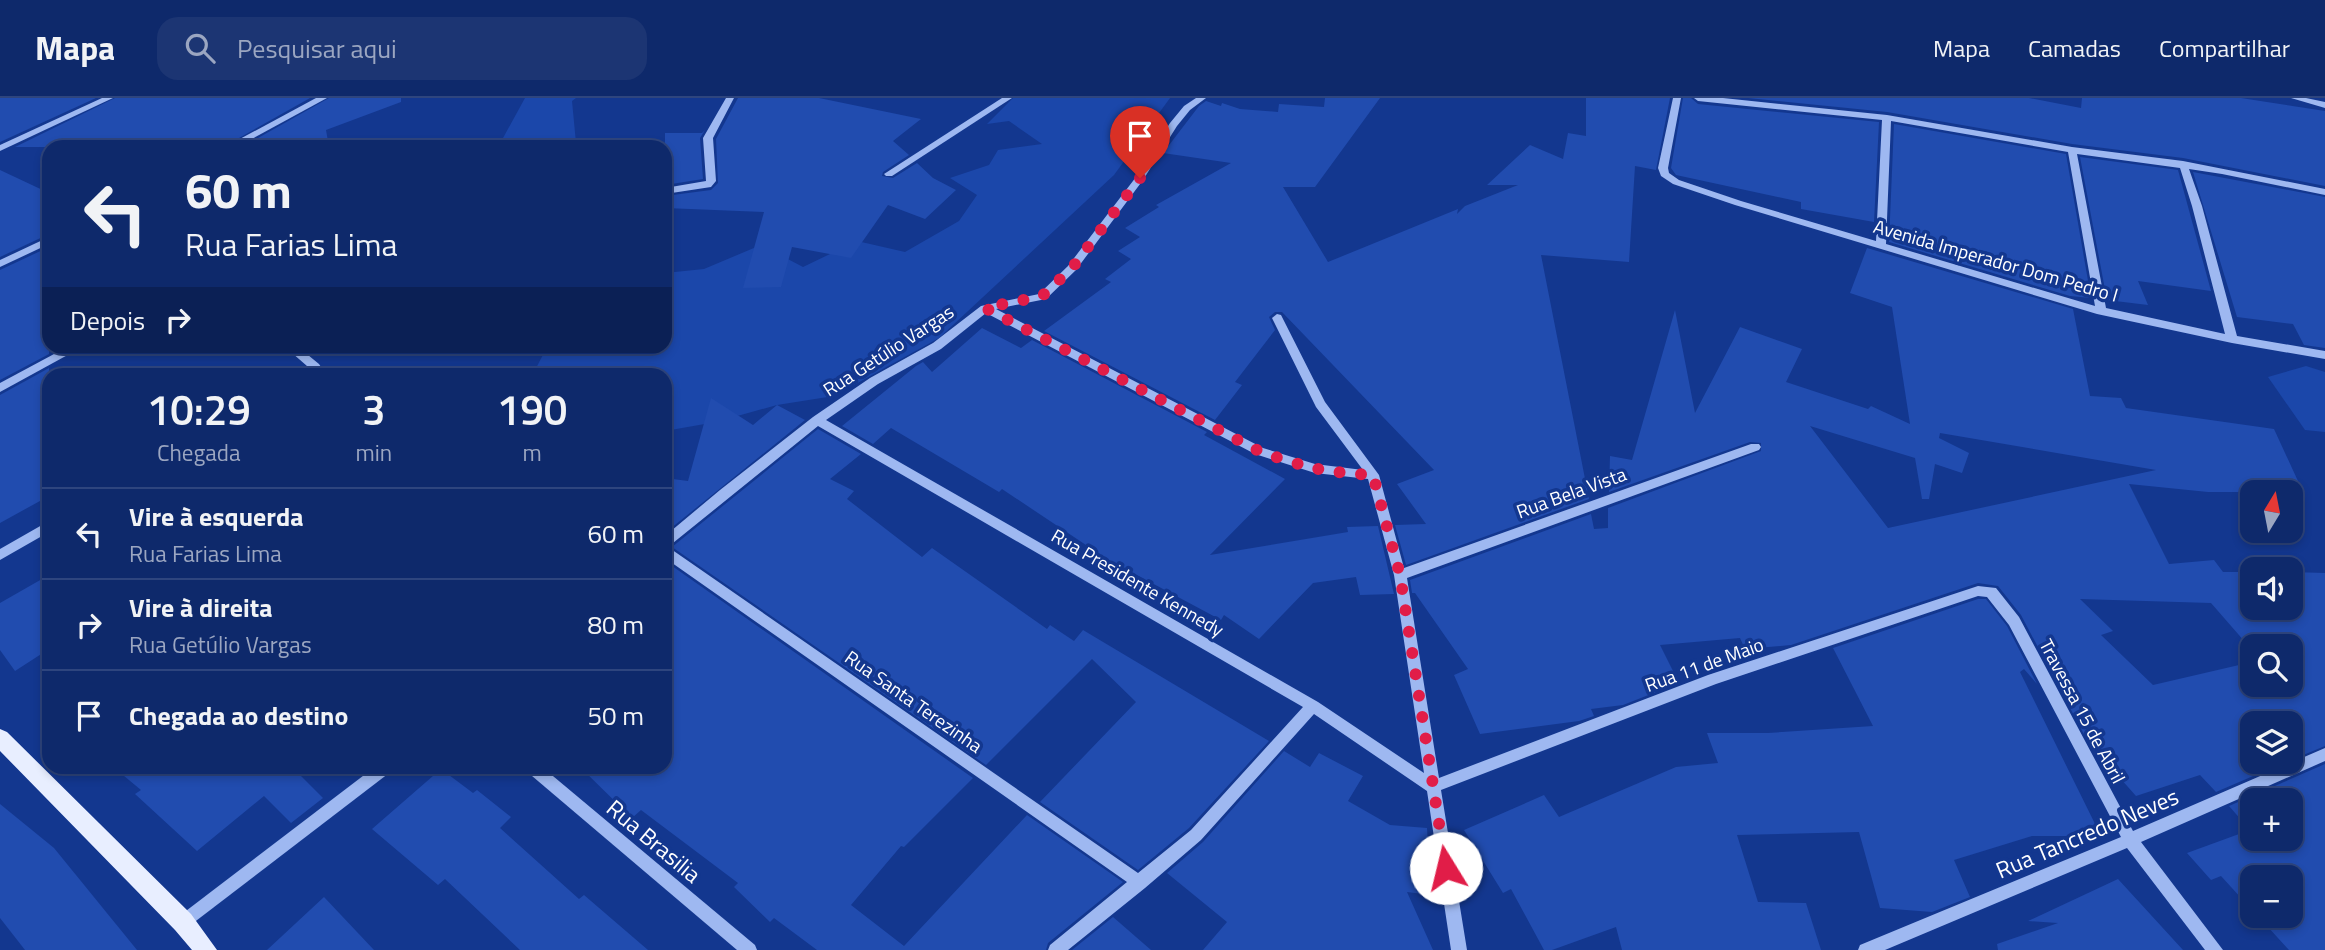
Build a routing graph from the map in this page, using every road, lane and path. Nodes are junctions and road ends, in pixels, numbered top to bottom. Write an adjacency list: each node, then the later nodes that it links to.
1 (109, 98): 12 (street)
2 (323, 98): 11 (street)
3 (730, 98): 16 (street)
4 (1008, 98): 15 (street)
5 (1202, 98): 21 (street, Rua Getúlio Vargas)
6 (1677, 98): 19 (street, Avenida Imperador Dom Pedro I)
7 (1698, 98): 10 (street)
8 (2295, 98): 9 (street)
9 (2325, 105)
10 (1887, 118): 13 (street); 19 (street)
11 (243, 140)
12 (0, 148)
13 (2072, 150): 14 (street); 22 (street)
14 (2183, 164): 17 (street); 24 (street)
15 (889, 174)
16 (672, 190)
17 (2325, 192)
18 (42, 243): 20 (street)
19 (1881, 245): 22 (street, Avenida Imperador Dom Pedro I)
20 (0, 264)
21 (985, 308): 30 (street, Rua Getúlio Vargas); 32 (street)
22 (2101, 311): 24 (street, Avenida Imperador Dom Pedro I)
23 (1277, 318): 32 (street)
24 (2232, 340): 27 (street, Avenida Imperador Dom Pedro I)
25 (64, 354): 29 (street)
26 (299, 354): 28 (street)
27 (2325, 355)
28 (312, 368)
29 (0, 388)
30 (817, 420): 34 (street, Rua Getúlio Vargas); 39 (street, Rua Presidente Kennedy)
31 (1755, 447): 37 (street, Rua Bela Vista)
32 (1373, 475): 37 (street)
33 (42, 530): 35 (street)
34 (672, 537)
35 (0, 555)
36 (672, 556): 46 (street, Rua Santa Terezinha)
37 (1400, 575): 44 (street)
38 (1991, 592): 44 (street, Rua 11 de Maio); 45 (street, Travessa 15 de Abril)
39 (1313, 706): 44 (street, Rua Presidente Kennedy); 46 (street)
40 (0, 737): 47 (main road)
41 (2325, 754): 45 (street, Rua Tancredo Neves)
42 (377, 774): 47 (street)
43 (540, 774): 49 (street, Rua Brasilia)
44 (1433, 787): 51 (street)
45 (2130, 840): 52 (street, Rua Tancredo Neves); 53 (street, Travessa 15 de Abril)
46 (1140, 883): 50 (street)
47 (183, 922): 48 (main road)
48 (206, 950)
49 (749, 950)
50 (1055, 950)
51 (1460, 950)
52 (1866, 950)
53 (2215, 950)

